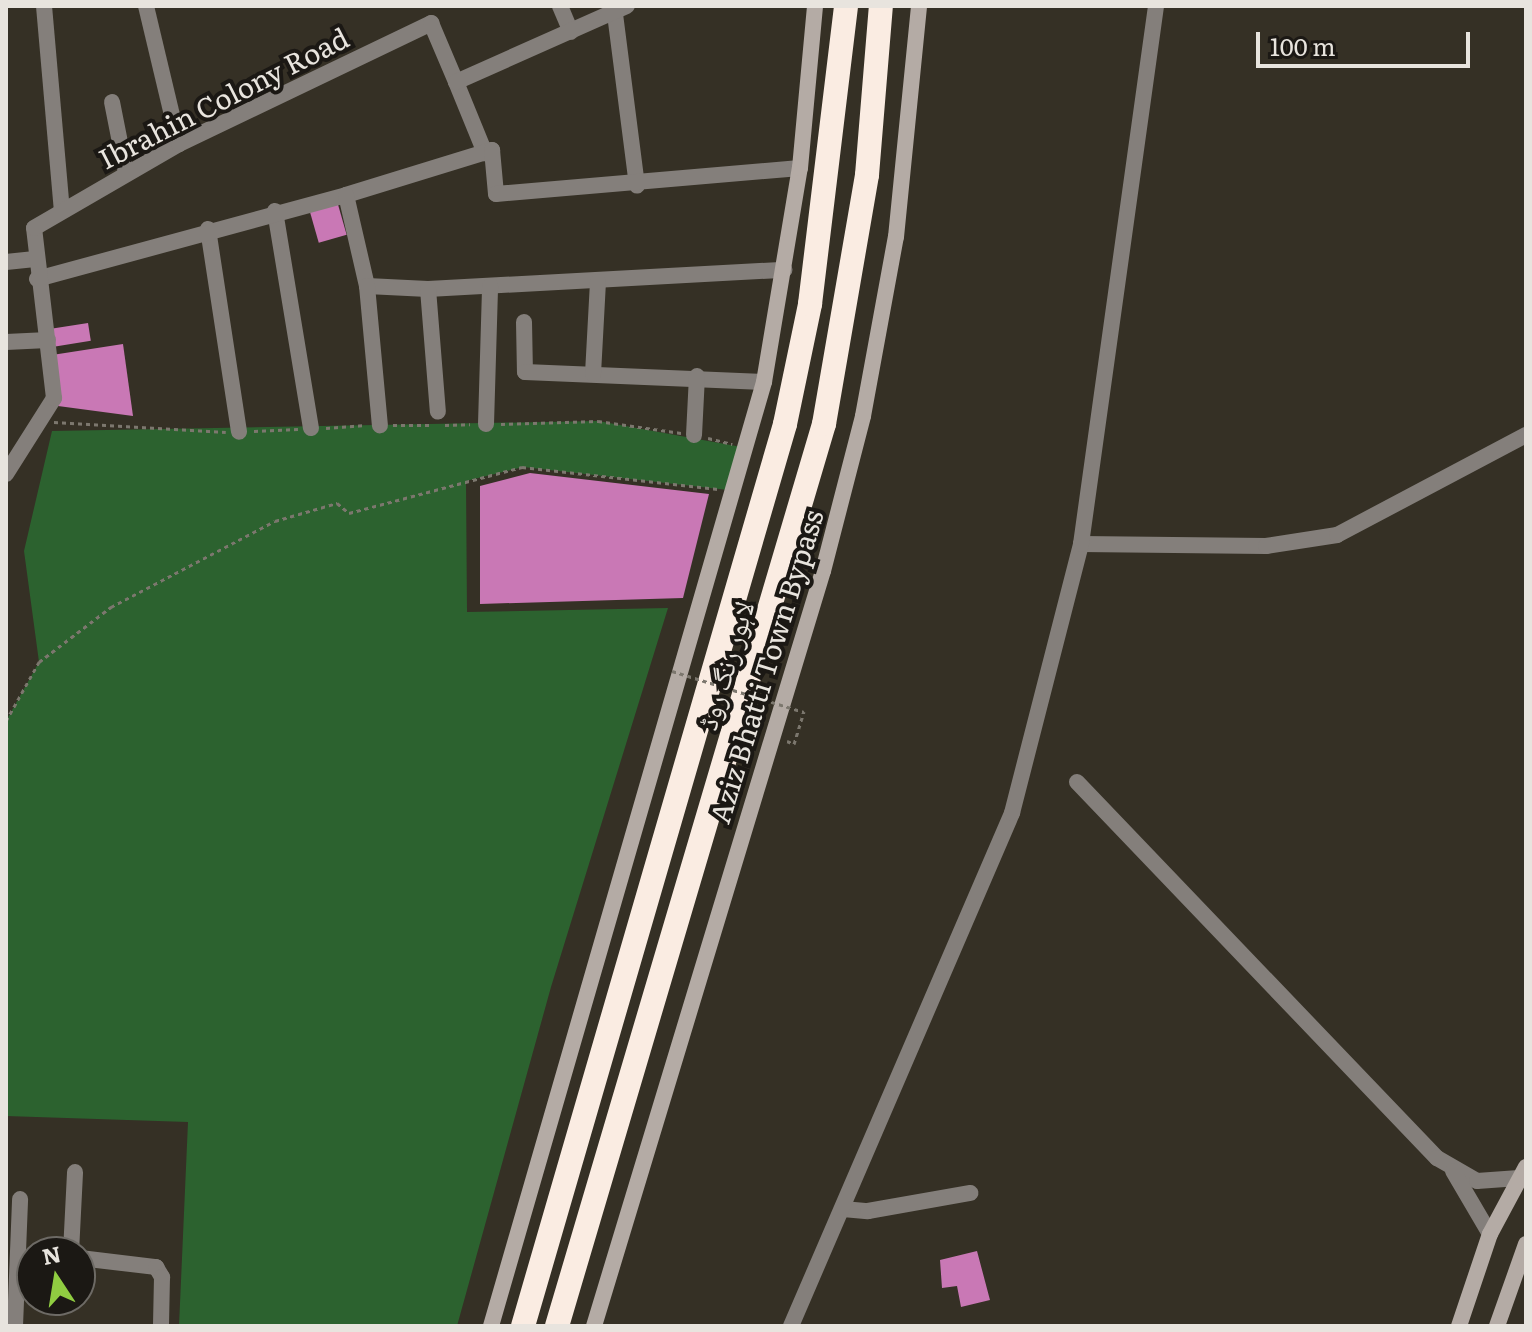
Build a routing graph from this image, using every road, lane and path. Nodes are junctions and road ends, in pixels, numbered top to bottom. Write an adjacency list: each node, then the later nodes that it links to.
1 (44, 6): 19 (street)
2 (146, 6): 13 (street)
3 (560, 6): 10 (street)
4 (815, 6): 15 (street)
5 (846, 6): 65 (highway, لاہور رنگ روڈ)
6 (881, 6): 66 (highway, لاہور رنگ روڈ)
7 (919, 6): 67 (street, Aziz Bhatti Town Bypass)
8 (1156, 6): 47 (street)
9 (621, 10): 10 (street); 17 (street)
10 (571, 32): 11 (street)
11 (456, 82): 13 (street, Ibrahin Colony Road); 14 (street)
12 (112, 102): 16 (street)
13 (179, 144): 16 (street, Ibrahin Colony Road)
14 (485, 153): 17 (street); 18 (street)
15 (800, 168): 17 (street); 24 (street)
16 (126, 173): 19 (street, Ibrahin Colony Road)
17 (637, 186)
18 (346, 195): 20 (street); 27 (street)
19 (62, 210): 22 (street, Ibrahin Colony Road)
20 (275, 211): 21 (street); 40 (street)
21 (208, 229): 25 (street); 41 (street)
22 (35, 259): 23 (street); 25 (street, Ibrahin Colony Road)
23 (6, 262)
24 (784, 270): 26 (street); 35 (street)
25 (37, 279): 31 (street, Ibrahin Colony Road)
26 (598, 282): 28 (street); 33 (street)
27 (367, 286): 29 (street); 39 (street)
28 (490, 286): 29 (street); 38 (street)
29 (428, 289): 36 (street)
30 (524, 322): 33 (street)
31 (48, 340): 32 (street); 37 (street, Ibrahin Colony Road)
32 (6, 342)
33 (593, 374): 34 (street)
34 (697, 376): 35 (street); 42 (street)
35 (764, 382): 44 (street)
36 (438, 412)
37 (45, 420): 41 (path); 45 (street, Ibrahin Colony Road)
38 (486, 424): 39 (path); 42 (path)
39 (380, 425): 40 (path)
40 (311, 428): 41 (path)
41 (239, 432)
42 (694, 435): 44 (path)
43 (1526, 435): 47 (street)
44 (747, 448): 46 (street)
45 (8, 470)
46 (737, 491): 49 (path); 64 (street)
47 (1081, 544): 57 (street)
48 (672, 671): 50 (path, bridge)
49 (6, 721)
50 (794, 744)
51 (1077, 782): 52 (street)
52 (1453, 1171): 54 (street); 58 (street)
53 (75, 1172): 60 (street)
54 (1522, 1173): 58 (street)
55 (970, 1193): 57 (street)
56 (20, 1199): 59 (street)
57 (843, 1209): 68 (street)
58 (1490, 1234): 69 (street)
59 (19, 1236)
60 (72, 1236)
61 (1526, 1244): 70 (street)
62 (96, 1260): 63 (street)
63 (161, 1326)
64 (491, 1326)
65 (523, 1326)
66 (557, 1326)
67 (594, 1326)
68 (791, 1326)
69 (1459, 1326)
70 (1497, 1326)

